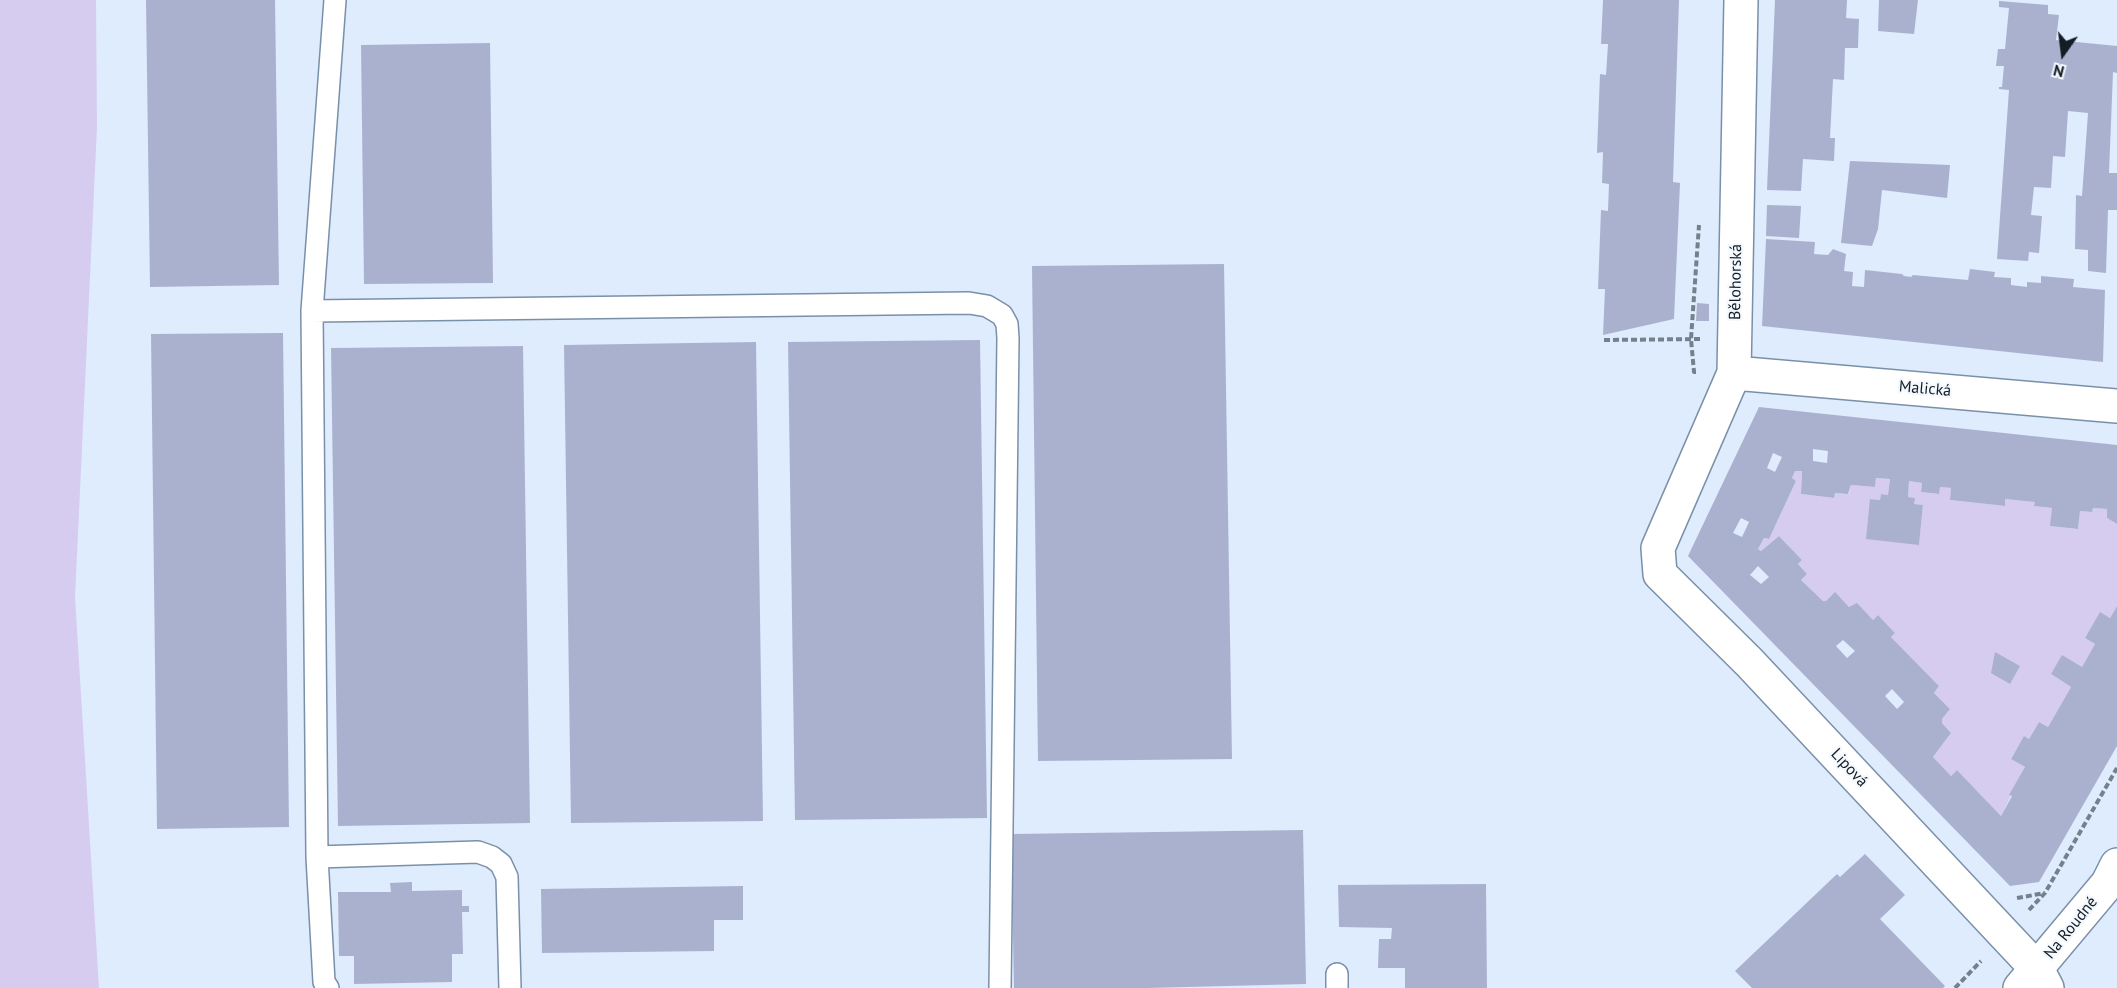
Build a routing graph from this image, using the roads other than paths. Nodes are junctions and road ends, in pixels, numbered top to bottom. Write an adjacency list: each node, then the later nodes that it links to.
1 (335, 0): 3 (lane)
2 (1741, 0): 4 (street, Bělohorská)
3 (312, 311): 7 (lane); 12 (lane)
4 (1734, 373): 5 (street, Malická); 6 (street, Bělohorská)
5 (2117, 406)
6 (1658, 548): 9 (street, Lipová)
7 (317, 857): 10 (lane); 11 (lane)
8 (2117, 865): 9 (street, Na Roudné)
9 (2035, 982)
10 (328, 988)
11 (510, 988)
12 (1000, 988)

